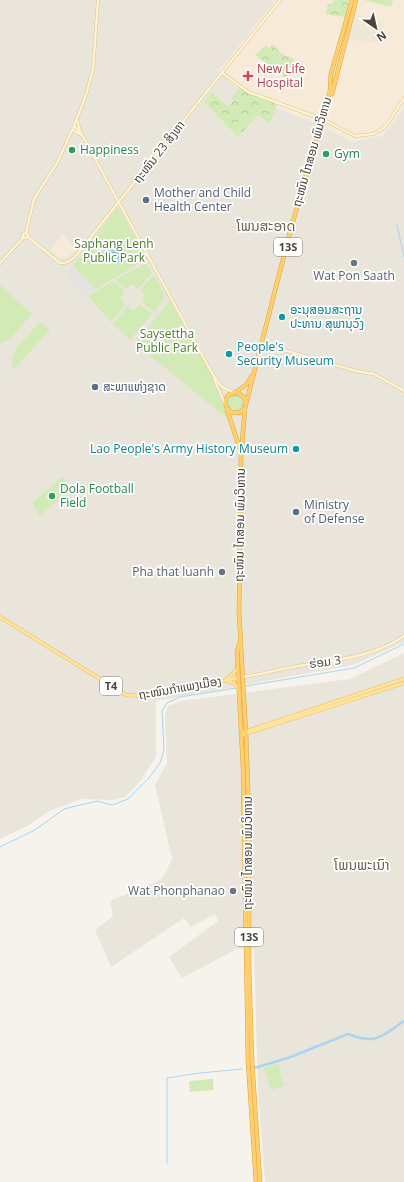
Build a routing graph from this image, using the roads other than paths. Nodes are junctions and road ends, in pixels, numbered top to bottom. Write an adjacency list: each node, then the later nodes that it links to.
1 (98, 0): 7 (street)
2 (280, 0): 5 (street, ຖະໜົນ 23 ສິງຫາ)
3 (352, 0): 8 (highway, ຖະໜົນ ໄກສອນ ພົມວິຫານ / 13S)
4 (356, 0): 8 (highway, ຖະໜົນ ໄກສອນ ພົມວິຫານ / 13S)
5 (222, 73): 8 (street); 12 (street, ຖະໜົນ 23 ສິງຫາ)
6 (404, 98): 8 (street)
7 (77, 120): 9 (street); 11 (street)
8 (323, 120): 17 (highway, ຖະໜົນ ໄກສອນ ພົມວິຫານ / 13S); 18 (highway, ຖະໜົນ ໄກສອນ ພົມວິຫານ / 13S)
9 (74, 126): 10 (street); 11 (street)
10 (73, 130): 11 (street); 13 (street)
11 (82, 135): 12 (street)
12 (118, 204): 14 (street, ຖະໜົນ 23 ສິງຫາ); 19 (street)
13 (26, 233): 14 (street); 15 (street)
14 (28, 237): 15 (street)
15 (23, 238): 16 (street)
16 (0, 264)
17 (263, 344): 18 (highway, ຖະໜົນ ໄກສອນ ພົມວິຫານ / 13S); 20 (street)
18 (254, 374): 21 (highway, ຖະໜົນ ໄກສອນ ພົມວິຫານ / 13S); 23 (highway, ຖະໜົນ ໄກສອນ ພົມວິຫານ / 13S)
19 (213, 375): 21 (street); 22 (street)
20 (404, 390)
21 (235, 392): 22 (highway, 13S); 23 (highway)
22 (226, 406): 23 (highway); 24 (highway, ຖະໜົນ ໄກສອນ ພົມວິຫານ / 13S)
23 (246, 406): 24 (highway, ຖະໜົນ ໄກສອນ ພົມວິຫານ / 13S)
24 (241, 455): 27 (highway, ຖະໜົນ ໄກສອນ ພົມວິຫານ / 13S)
25 (0, 616): 32 (main road, ຖະໜົນກຳແພງເມືອງ / T4)
26 (404, 636): 29 (street, ຮ່ອມ 3)
27 (239, 644): 28 (highway, ຖະໜົນ ໄກສອນ ພົມວິຫານ / 13S); 29 (highway, ຖະໜົນ ໄກສອນ ພົມວິຫານ / 13S)
28 (238, 669): 30 (highway, ຖະໜົນ ໄກສອນ ພົມວິຫານ / 13S); 32 (main road)
29 (243, 677): 30 (highway); 33 (highway, ຖະໜົນ ໄກສອນ ພົມວິຫານ / 13S)
30 (238, 678): 32 (main road, ຖະໜົນກຳແພງເມືອງ / T4); 33 (highway, ຖະໜົນ ໄກສອນ ພົມວິຫານ / 13S)
31 (404, 679): 36 (main road)
32 (225, 681): 35 (main road)
33 (241, 683): 35 (highway, ຖະໜົນ ໄກສອນ ພົມວິຫານ / 13S)
34 (404, 683): 36 (main road)
35 (241, 692): 36 (highway, ຖະໜົນ ໄກສອນ ພົມວິຫານ / 13S)
36 (244, 733): 37 (highway, ຖະໜົນ ໄກສອນ ພົມວິຫານ / 13S); 38 (highway, ຖະໜົນ ໄກສອນ ພົມວິຫານ / 13S)
37 (256, 1128): 38 (highway); 40 (highway, ຖະໜົນ ໄກສອນ ພົມວິຫານ / 13S)
38 (251, 1129): 39 (highway, ຖະໜົນ ໄກສອນ ພົມວິຫານ / 13S)
39 (256, 1182)
40 (260, 1182)

